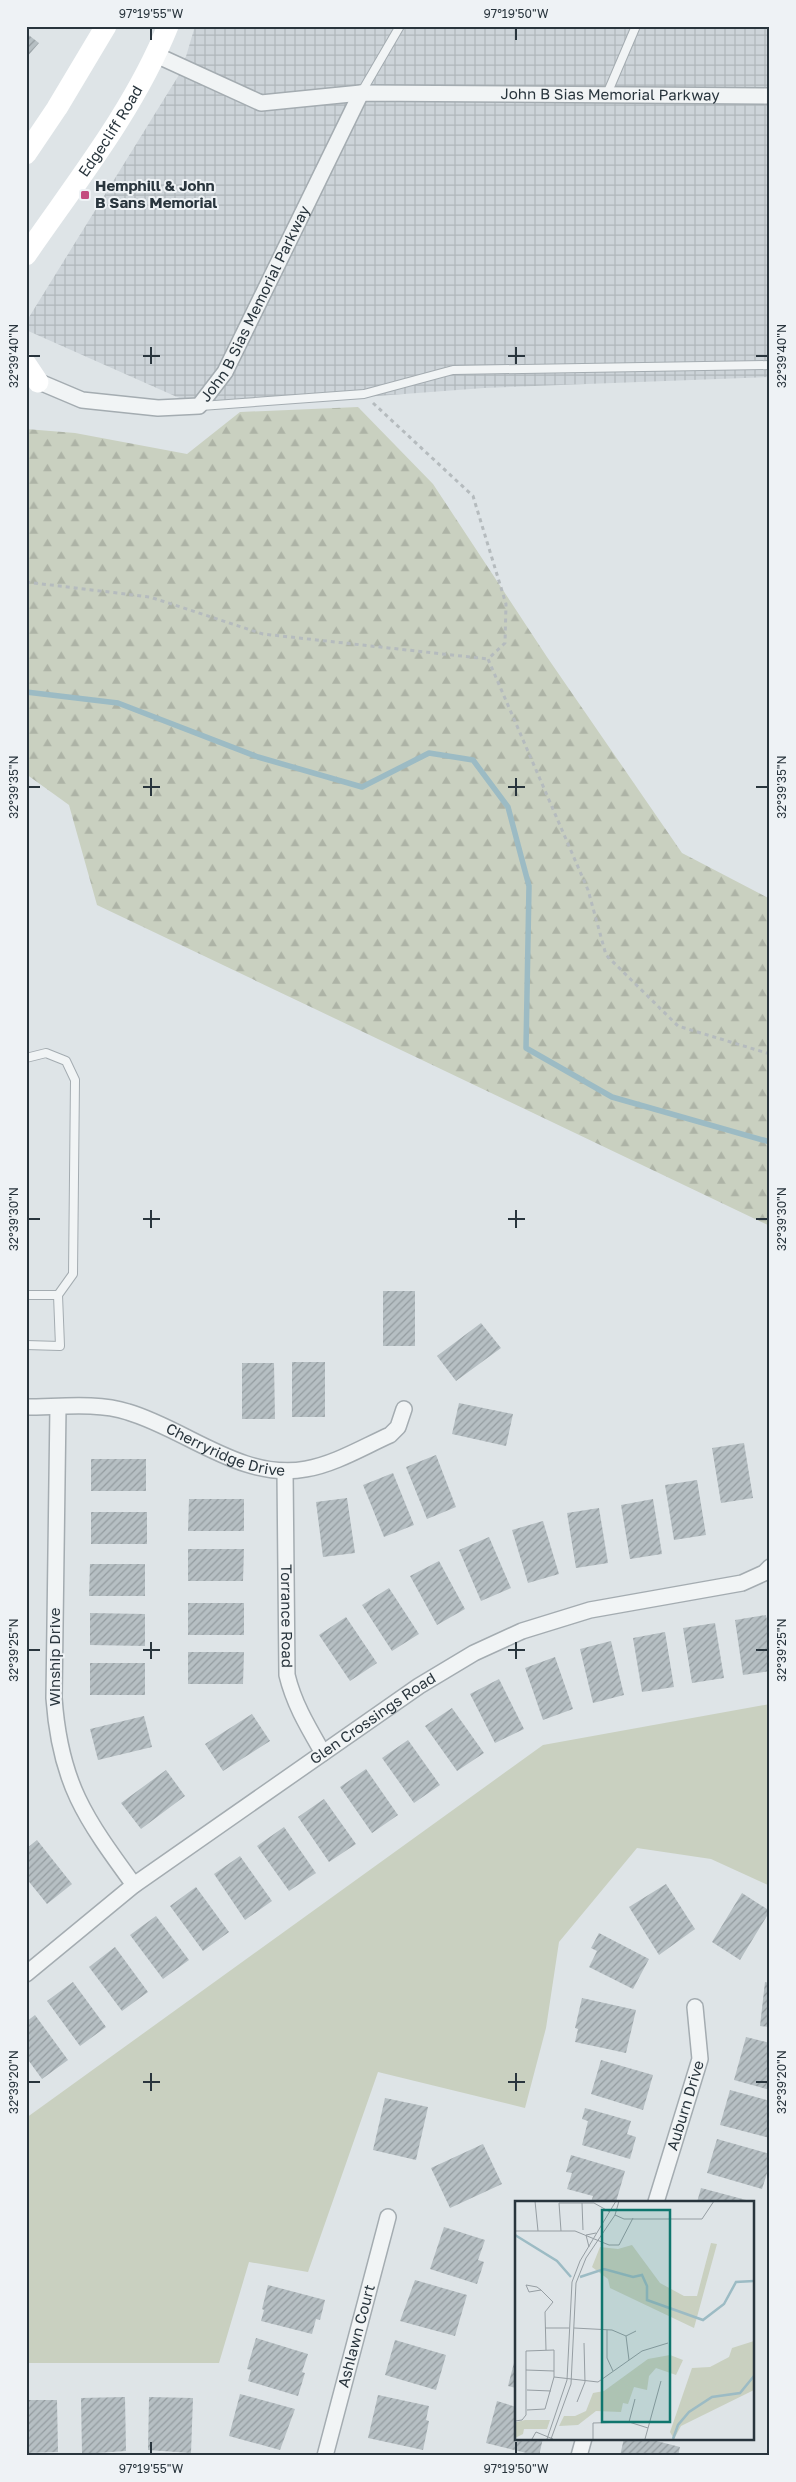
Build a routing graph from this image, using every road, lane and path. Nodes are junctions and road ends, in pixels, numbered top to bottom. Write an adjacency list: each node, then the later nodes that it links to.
1 (168, 26): 5 (main road, Edgecliff Road)
2 (400, 26): 6 (lane)
3 (636, 26): 7 (lane)
4 (104, 27): 9 (main road)
5 (156, 55): 6 (street, John B Sias Memorial Parkway); 10 (main road, Edgecliff Road)
6 (361, 93): 7 (street, John B Sias Memorial Parkway); 15 (street, John B Sias Memorial Parkway)
7 (607, 94): 8 (street, John B Sias Memorial Parkway)
8 (770, 96)
9 (26, 154)
10 (26, 255)
11 (26, 364): 13 (main road)
12 (770, 365): 14 (lane)
13 (32, 380): 15 (street, John B Sias Memorial Parkway)
14 (364, 394): 15 (lane); 17 (path)
15 (199, 406)
16 (26, 582): 17 (path)
17 (488, 659): 18 (path)
18 (770, 1054)
19 (26, 1058): 21 (lane)
20 (26, 1295): 21 (lane)
21 (58, 1295): 22 (lane)
22 (26, 1345)
23 (26, 1407): 24 (street, Cherryridge Drive)
24 (58, 1408): 26 (street, Cherryridge Drive); 29 (street, Winship Drive)
25 (404, 1409): 26 (street, Cherryridge Drive)
26 (285, 1471): 28 (street, Torrance Road)
27 (770, 1567): 28 (street, Glen Crossings Road)
28 (324, 1753): 29 (street, Glen Crossings Road)
29 (134, 1885): 30 (street, Glen Crossings Road)
30 (26, 1974)
31 (695, 2007): 32 (street, Auburn Drive)
32 (656, 2201)
33 (388, 2217): 35 (street, Ashlawn Court)
34 (583, 2440): 36 (street)
35 (325, 2456)
36 (579, 2456)

